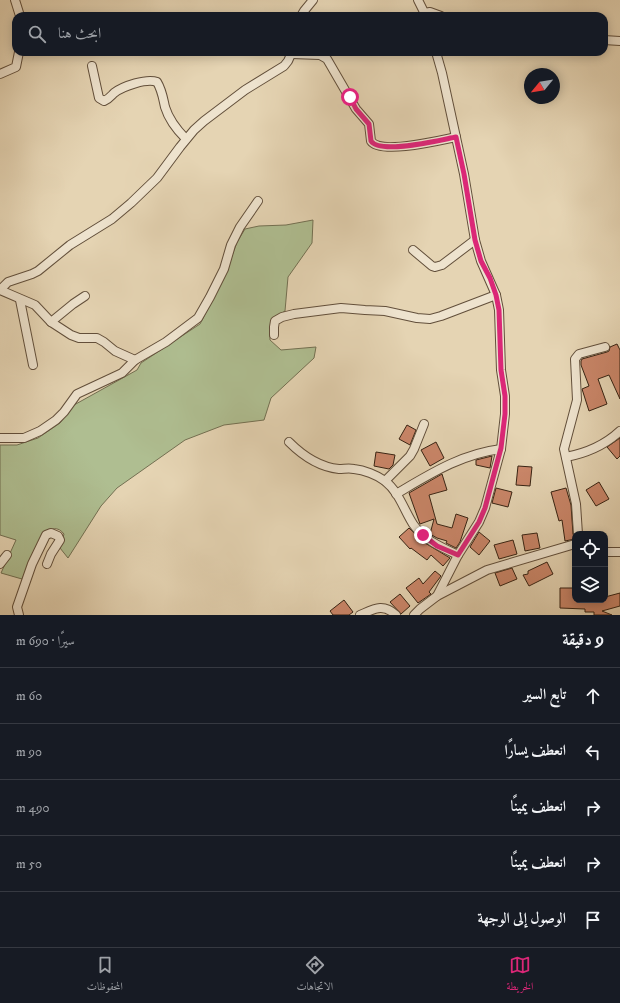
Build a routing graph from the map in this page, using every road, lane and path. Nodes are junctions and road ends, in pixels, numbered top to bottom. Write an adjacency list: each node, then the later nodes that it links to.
1 (15, 0): 4 (street)
2 (313, 0): 5 (street)
3 (418, 0): 6 (street)
4 (19, 12)
5 (303, 12)
6 (424, 12)
7 (608, 40): 8 (street)
8 (620, 41)
9 (18, 56): 14 (street)
10 (290, 56): 16 (street)
11 (322, 56): 15 (street)
12 (437, 56): 15 (street)
13 (92, 66): 16 (street)
14 (0, 74)
15 (456, 137): 18 (street)
16 (186, 139): 20 (street)
17 (258, 201): 27 (street)
18 (475, 240): 19 (street); 21 (street)
19 (413, 250)
20 (0, 290): 23 (street)
21 (496, 295): 25 (street); 33 (street)
22 (85, 296): 24 (street)
23 (20, 300): 24 (street); 28 (street)
24 (51, 322): 27 (street)
25 (274, 335)
26 (605, 347): 34 (street)
27 (135, 360): 31 (street)
28 (33, 365)
29 (424, 424): 35 (street)
30 (620, 431): 34 (street)
31 (0, 438)
32 (289, 442): 35 (street)
33 (501, 448): 36 (street); 42 (street)
34 (566, 457): 37 (street)
35 (385, 481): 36 (street)
36 (396, 494): 42 (street)
37 (578, 531)
38 (572, 545): 45 (street)
39 (608, 552): 40 (street)
40 (620, 552)
41 (7, 555): 43 (street)
42 (458, 555): 45 (street)
43 (0, 564)
44 (47, 564): 46 (street)
45 (437, 596): 49 (street)
46 (19, 615)
47 (360, 615): 48 (street)
48 (396, 615)
49 (414, 615)

